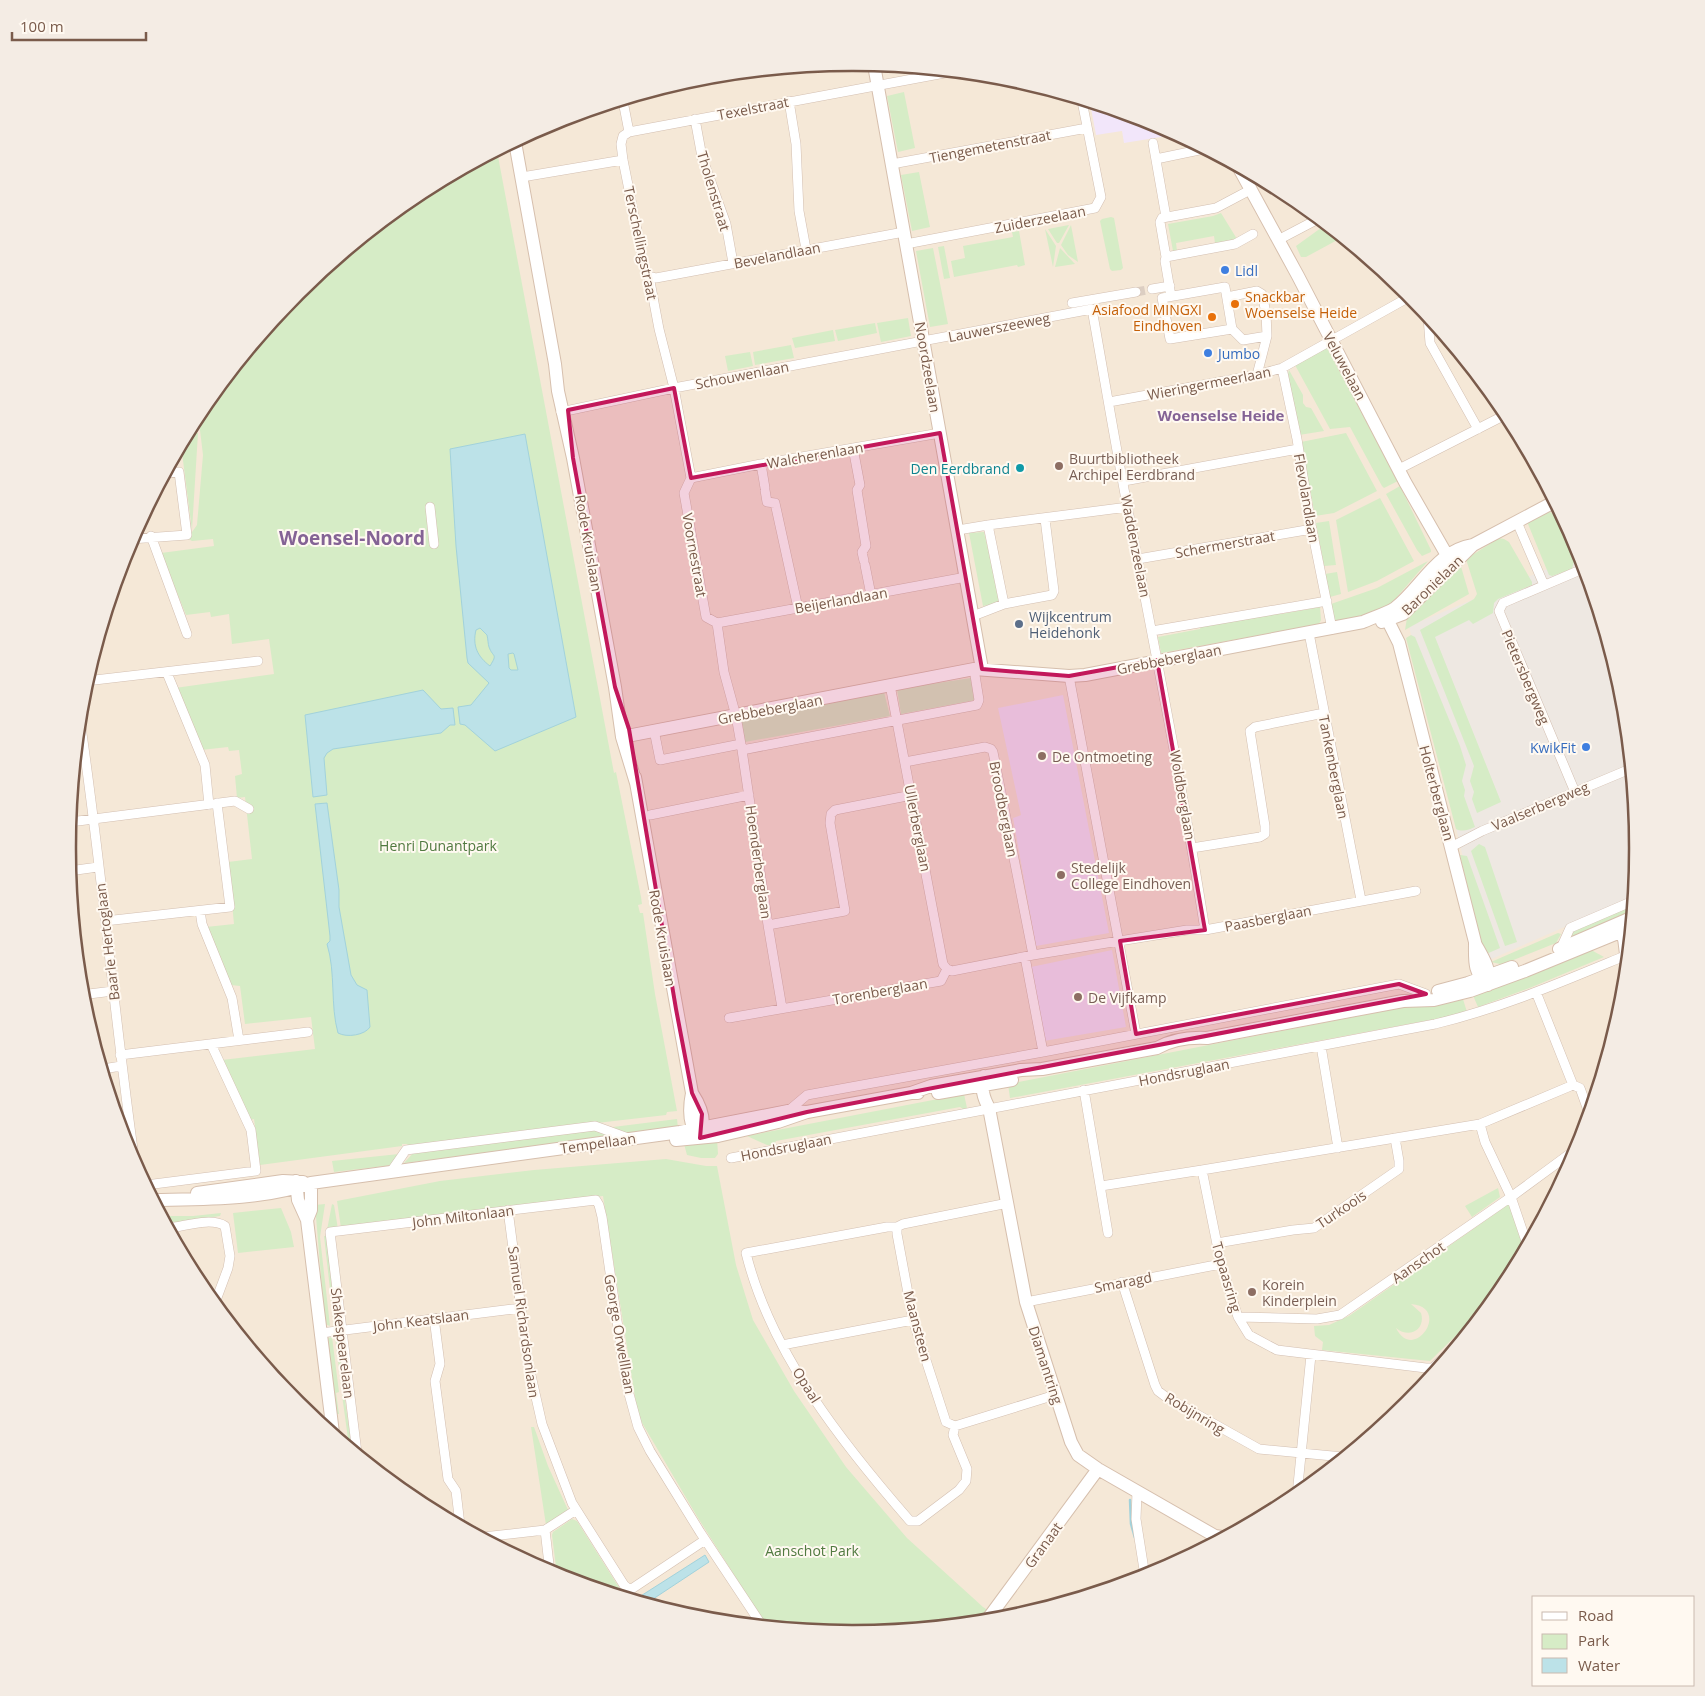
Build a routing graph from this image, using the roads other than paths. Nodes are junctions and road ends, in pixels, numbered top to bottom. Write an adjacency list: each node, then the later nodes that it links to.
1 (875, 72): 3 (street, Noordzeelaan)
2 (931, 76): 3 (street, Texelstraat)
3 (878, 86): 4 (street, Texelstraat); 15 (street, Noordzeelaan)
4 (789, 101): 7 (street, Texelstraat); 24 (street)
5 (624, 106): 9 (street, Terschellingstraat)
6 (1083, 106): 8 (street, Zuiderzeelaan)
7 (695, 119): 9 (street, Texelstraat); 26 (street, Tholenstraat)
8 (1087, 128): 15 (street, Tiengemetenstraat); 22 (street, Zuiderzeelaan)
9 (629, 132): 14 (street, Terschellingstraat)
10 (1152, 143): 13 (street)
11 (516, 148): 17 (street, Rode Kruislaan)
12 (1195, 151): 13 (street)
13 (1156, 159): 19 (street)
14 (623, 160): 17 (street); 27 (street, Terschellingstraat)
15 (892, 164): 22 (street, Noordzeelaan)
16 (1243, 176): 18 (street, Veluwelaan)
17 (522, 177): 44 (street, Rode Kruislaan)
18 (1250, 190): 19 (street); 23 (street, Veluwelaan)
19 (1166, 217): 25 (street)
20 (1312, 222): 23 (street)
21 (1252, 234): 25 (street)
22 (905, 238): 24 (street, Bevelandlaan); 38 (street, Noordzeelaan)
23 (1278, 240): 39 (street, Veluwelaan)
24 (806, 249): 26 (street, Bevelandlaan)
25 (1166, 257): 28 (street)
26 (733, 263): 27 (street, Bevelandlaan)
27 (649, 276): 42 (street, Terschellingstraat)
28 (1170, 286): 29 (street); 31 (street)
29 (1152, 289)
30 (1136, 292): 34 (street, Lauwerszeeweg)
31 (1171, 296): 32 (street); 35 (street)
32 (1227, 297): 35 (street); 37 (street)
33 (1403, 300): 39 (street, Wieringermeerlaan)
34 (1073, 308): 38 (street, Lauwerszeeweg); 43 (street, Waddenzeelaan)
35 (1232, 328): 37 (street)
36 (1429, 328): 46 (street)
37 (1267, 336): 41 (street)
38 (924, 341): 42 (street, Schouwenlaan); 47 (street, Noordzeelaan)
39 (1332, 341): 40 (street, Wieringermeerlaan); 51 (street, Veluwelaan)
40 (1282, 368): 41 (street, Wieringermeerlaan); 49 (street, Flevolandlaan)
41 (1257, 375): 43 (street, Wieringermeerlaan)
42 (674, 388): 44 (street, Schouwenlaan); 53 (street, Voornestraat)
43 (1109, 402): 54 (street, Waddenzeelaan)
44 (565, 411): 93 (street, Rode Kruislaan)
45 (1499, 418): 46 (street)
46 (1478, 430): 51 (street)
47 (940, 433): 48 (street, Walcherenlaan); 62 (street, Noordzeelaan)
48 (853, 448): 50 (street, Walcherenlaan); 71 (street)
49 (1298, 450): 54 (street); 61 (street, Flevolandlaan)
50 (761, 464): 53 (street, Walcherenlaan); 74 (street)
51 (1399, 469): 67 (street, Veluwelaan)
52 (173, 472): 63 (street)
53 (691, 478): 77 (street, Voornestraat)
54 (1124, 482): 57 (street, Waddenzeelaan)
55 (1549, 505): 59 (street, Baronielaan)
56 (430, 507): 65 (street)
57 (1128, 507): 58 (street); 66 (street, Waddenzeelaan)
58 (1045, 519): 60 (street); 73 (street)
59 (1516, 522): 67 (street, Baronielaan); 70 (street)
60 (988, 525): 62 (street); 73 (street)
61 (1312, 528): 66 (street, Schermerstraat); 72 (street, Flevolandlaan)
62 (958, 530): 69 (street, Noordzeelaan)
63 (151, 536): 64 (street); 81 (street)
64 (141, 537)
65 (434, 544)
66 (1138, 559): 79 (street, Waddenzeelaan)
67 (1449, 560): 76 (street, Baronielaan)
68 (1578, 571): 70 (street, Pietersbergweg)
69 (966, 577): 71 (street, Beijerlandlaan); 75 (street, Noordzeelaan)
70 (1544, 585): 98 (street, Pietersbergweg)
71 (871, 595): 74 (street, Beijerlandlaan)
72 (1327, 601): 78 (street, Flevolandlaan); 79 (street, Grebbeberglaan)
73 (1004, 604): 75 (street)
74 (798, 608): 77 (street, Beijerlandlaan)
75 (973, 616): 84 (street, Noordzeelaan)
76 (1392, 616): 78 (street, Grebbeberglaan); 106 (street, Holterberglaan)
77 (717, 623): 90 (street, Voornestraat)
78 (1332, 628): 80 (street, Grebbeberglaan)
79 (1152, 632): 82 (street, Waddenzeelaan)
80 (1309, 633): 82 (street, Grebbeberglaan); 89 (street, Tankenberglaan)
81 (187, 634)
82 (1157, 660): 86 (street, Grebbeberglaan); 107 (street, Woldberglaan)
83 (258, 661): 85 (street)
84 (978, 669): 86 (street, Grebbeberglaan); 88 (street, Grebbeberglaan); 91 (street, Grebbeberglaan)
85 (167, 672): 87 (street); 101 (street)
86 (1069, 676): 118 (street)
87 (95, 680)
88 (890, 685): 90 (street, Grebbeberglaan); 91 (street, Ullerberglaan)
89 (1324, 713): 107 (street); 111 (street, Tankenberglaan)
90 (736, 716): 92 (street, Grebbeberglaan); 95 (street, Hoenderberglaan)
91 (897, 720): 95 (street, Grebbeberglaan); 96 (street, Ullerberglaan)
92 (654, 730): 93 (street, Grebbeberglaan); 95 (street, Grebbeberglaan)
93 (626, 736): 149 (street, Rode Kruislaan)
94 (83, 743): 104 (street, Baarle Hertoglaan)
95 (741, 747): 99 (street, Hoenderberglaan)
96 (905, 762): 100 (street, Ullerberglaan); 121 (street, Broodberglaan)
97 (1625, 770): 98 (street, Vaalserbergweg)
98 (1575, 792): 106 (street, Vaalserbergweg)
99 (749, 795): 103 (street); 115 (street, Hoenderberglaan)
100 (912, 796): 115 (street); 123 (street, Ullerberglaan)
101 (213, 804): 102 (street); 104 (street); 113 (street)
102 (249, 810)
103 (650, 815)
104 (92, 820): 105 (street); 108 (street, Baarle Hertoglaan)
105 (77, 821)
106 (1451, 847): 124 (street, Holterberglaan)
107 (1192, 848): 116 (street, Woldberglaan)
108 (98, 867): 109 (street); 114 (street, Baarle Hertoglaan)
109 (76, 869)
110 (1416, 891): 111 (street, Paasberglaan)
111 (1361, 900): 116 (street, Paasberglaan)
112 (1628, 903): 119 (street)
113 (200, 911): 114 (street); 134 (street)
114 (106, 921): 125 (street, Baarle Hertoglaan)
115 (768, 925): 130 (street, Hoenderberglaan)
116 (1204, 930): 118 (street, Paasberglaan)
117 (1620, 930): 119 (street, Hondsruglaan); 120 (street); 124 (street, Hondsruglaan)
118 (1120, 941): 121 (street); 133 (street)
119 (1560, 948): 124 (street, Hondsruglaan)
120 (1622, 952)
121 (1029, 956): 123 (street); 137 (street)
122 (1621, 958): 126 (street, Hondsruglaan)
123 (947, 969): 130 (street, Torenberglaan)
124 (1486, 980): 128 (street, Hondsruglaan); 129 (street, Hondsruglaan)
125 (113, 991): 127 (street); 138 (street, Baarle Hertoglaan)
126 (1536, 992): 136 (street, Hondsruglaan); 142 (street)
127 (90, 994)
128 (1426, 994): 129 (street, Hondsruglaan); 133 (street, Hondsruglaan)
129 (1402, 1002): 141 (street, Hondsruglaan)
130 (782, 1008): 131 (street, Torenberglaan)
131 (729, 1018)
132 (308, 1032): 134 (street)
133 (1136, 1034): 137 (street, Hondsruglaan)
134 (239, 1040): 135 (street)
135 (211, 1044): 138 (street); 160 (street)
136 (1321, 1046): 143 (street, Hondsruglaan); 153 (street)
137 (1043, 1052): 146 (street, Hondsruglaan)
138 (120, 1054): 139 (street, Baarle Hertoglaan)
139 (121, 1066): 140 (street); 150 (street, Baarle Hertoglaan)
140 (108, 1068)
141 (985, 1082): 145 (street, Diamantring); 147 (street, Hondsruglaan)
142 (1573, 1085): 144 (street); 148 (street)
143 (1084, 1090): 145 (street, Hondsruglaan); 162 (street)
144 (1586, 1104)
145 (989, 1108): 155 (street, Hondsruglaan); 166 (street, Diamantring)
146 (788, 1111): 147 (street, Hondsruglaan); 149 (street, Hondsruglaan)
147 (807, 1112): 149 (street, Hondsruglaan)
148 (1480, 1124): 152 (street); 163 (street)
149 (698, 1132): 151 (street, Tempellaan); 154 (street, Tempellaan)
150 (131, 1134)
151 (628, 1138): 154 (street, Tempellaan); 158 (street)
152 (1395, 1138): 153 (street); 174 (street, Turkoois)
153 (1338, 1148): 157 (street)
154 (492, 1158): 158 (street, Tempellaan)
155 (731, 1158)
156 (1564, 1158): 163 (street, Aanschot)
157 (1202, 1170): 162 (street); 174 (street, Topaasring)
158 (390, 1173): 159 (street, Tempellaan)
159 (311, 1183): 161 (street, Tempellaan); 168 (street, Shakespearelaan)
160 (153, 1184)
161 (296, 1184): 164 (street, Tempellaan); 168 (street, Shakespearelaan)
162 (1101, 1186): 172 (street)
163 (1511, 1197): 173 (street); 180 (street, Aanschot)
164 (160, 1199)
165 (596, 1200): 167 (street, John Miltonlaan); 202 (street, George Orwelllaan)
166 (1008, 1203): 170 (street); 178 (street, Diamantring)
167 (508, 1210): 171 (street, John Miltonlaan); 179 (street, Samuel Richardsonlaan)
168 (307, 1220): 184 (street, Shakespearelaan)
169 (175, 1227): 177 (street)
170 (898, 1227): 182 (street, Maansteen); 185 (street, Opaal)
171 (330, 1232): 183 (street, Shakespearelaan)
172 (1108, 1233)
173 (1525, 1236)
174 (1217, 1243): 175 (street, Topaasring)
175 (1221, 1264): 176 (street, Smaragd); 180 (street, Topaasring)
176 (1122, 1282): 178 (street, Smaragd); 192 (street, Robijnring)
177 (218, 1295)
178 (1026, 1302): 188 (street, Diamantring)
179 (521, 1308): 181 (street, John Keatslaan); 197 (street, Samuel Richardsonlaan)
180 (1238, 1317): 186 (street, Topaasring)
181 (434, 1318): 183 (street, John Keatslaan); 198 (street)
182 (913, 1320): 185 (street); 190 (street, Maansteen)
183 (342, 1330): 184 (street, John Keatslaan); 191 (street, Shakespearelaan)
184 (320, 1333): 189 (street, Shakespearelaan)
185 (782, 1345): 190 (street, Opaal)
186 (1311, 1355): 187 (street, Topaasring); 192 (street)
187 (1429, 1368)
188 (1055, 1395): 190 (street); 194 (street, Diamantring)
189 (328, 1420)
190 (955, 1426)
191 (357, 1446)
192 (1301, 1453): 193 (street, Robijnring); 195 (street)
193 (1335, 1456)
194 (1098, 1469): 196 (street, Diamantring); 205 (street, Granaat)
195 (1298, 1484)
196 (1137, 1492): 200 (street, Diamantring); 204 (street)
197 (576, 1510): 199 (street); 202 (street, Samuel Richardsonlaan)
198 (459, 1518)
199 (545, 1530): 201 (street); 203 (street)
200 (1214, 1535)
201 (492, 1536)
202 (705, 1540): 206 (street, George Orwelllaan)
203 (549, 1563)
204 (1144, 1568)
205 (993, 1612)
206 (756, 1619)

